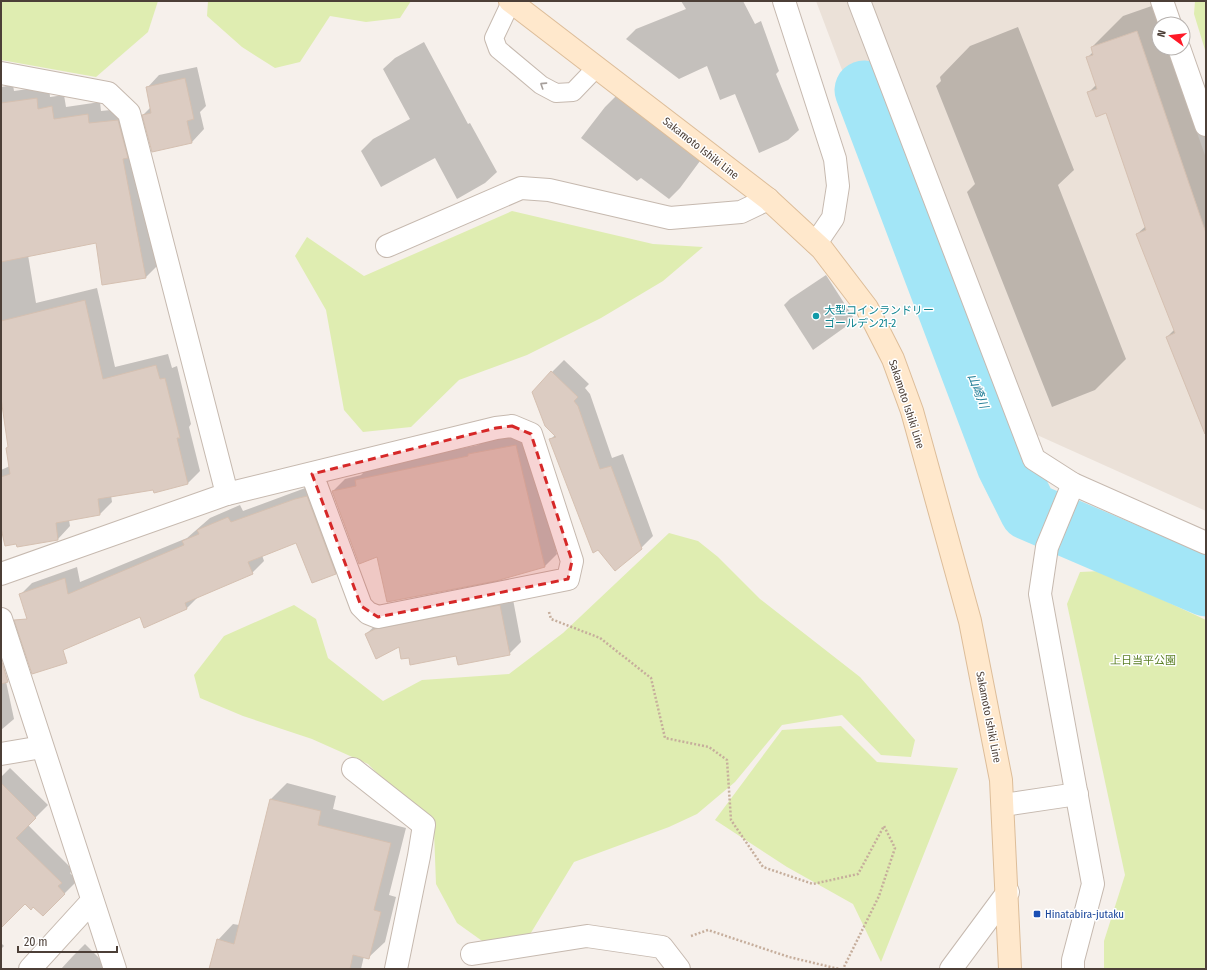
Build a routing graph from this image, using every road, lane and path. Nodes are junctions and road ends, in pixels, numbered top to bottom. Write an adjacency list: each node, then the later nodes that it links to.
1 (510, 1): 7 (main road, Sakamoto Ishiki Line); 7 (lane, one-way to 1)
2 (784, 1): 11 (street)
3 (859, 1): 14 (street)
4 (1162, 1): 5 (street)
5 (1167, 16)
6 (1181, 56): 9 (street)
7 (597, 67): 10 (main road, Sakamoto Ishiki Line)
8 (1, 74): 15 (street)
9 (1206, 125)
10 (768, 199): 11 (main road, Sakamoto Ishiki Line); 12 (street)
11 (816, 243): 24 (main road, Sakamoto Ishiki Line)
12 (387, 246)
13 (312, 474): 15 (street); 18 (street); 18 (street)
14 (1074, 484): 16 (street); 23 (street)
15 (227, 494): 17 (street)
16 (1206, 543)
17 (1, 574)
18 (541, 584): 34 (path)
19 (1, 619): 20 (street)
20 (42, 747): 21 (street); 26 (street)
21 (1, 754)
22 (353, 769): 31 (street)
23 (1077, 794): 24 (street); 37 (street)
24 (1003, 805): 25 (main road, Sakamoto Ishiki Line)
25 (1008, 892): 35 (street); 36 (main road, Sakamoto Ishiki Line)
26 (92, 901): 29 (street); 30 (street)
27 (662, 947): 28 (street); 32 (street); 33 (path)
28 (472, 954)
29 (30, 969)
30 (115, 969)
31 (396, 969)
32 (679, 969)
33 (839, 969)
34 (843, 969)
35 (951, 969)
36 (1010, 969)
37 (1073, 969)

